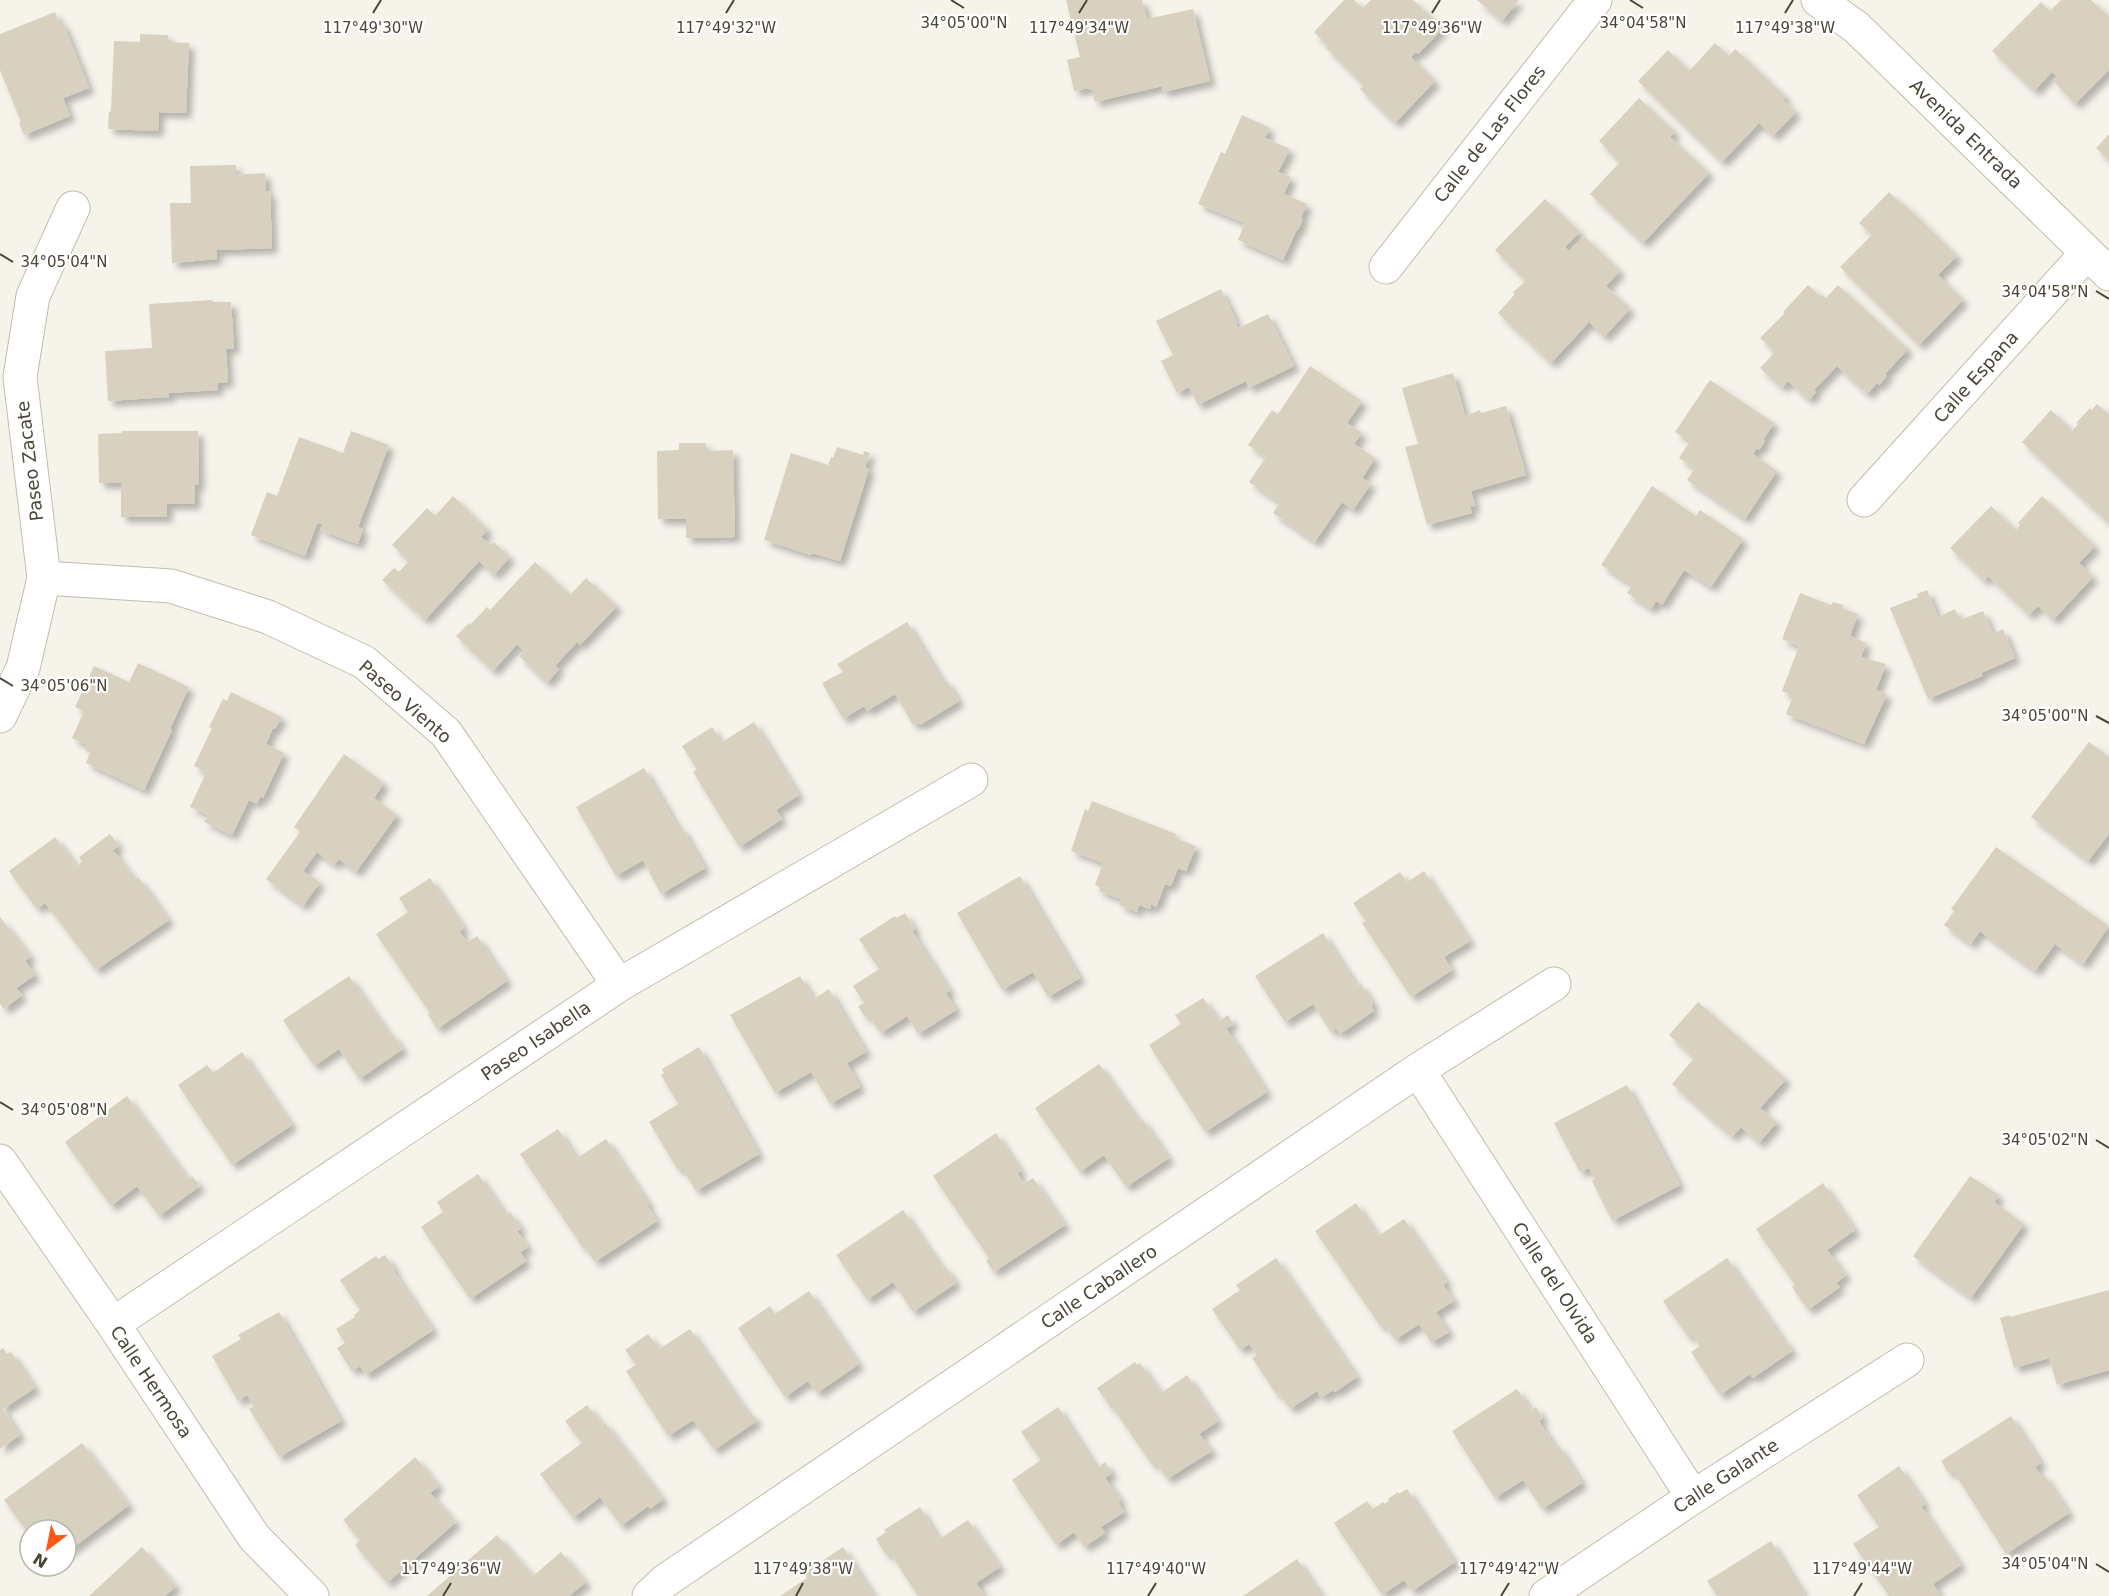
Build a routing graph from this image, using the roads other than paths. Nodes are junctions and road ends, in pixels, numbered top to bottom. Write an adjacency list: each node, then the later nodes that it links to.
1 (1595, 0): 5 (street, Calle de Las Flores)
2 (1818, 0): 4 (street, Avenida Entrada)
3 (74, 208): 7 (street, Paseo Zacate)
4 (2098, 263): 6 (street, Calle Espana)
5 (1386, 267)
6 (1864, 500)
7 (44, 578): 8 (street, Paseo Zacate); 11 (street, Paseo Viento)
8 (0, 716)
9 (971, 780): 11 (street, Paseo Isabella)
10 (1554, 984): 12 (street, Calle Caballero)
11 (620, 985): 14 (street, Paseo Isabella)
12 (1418, 1070): 16 (street, Calle del Olvida); 18 (street, Calle Caballero)
13 (0, 1161): 14 (street, Calle Hermosa)
14 (113, 1324): 17 (street, Calle Hermosa)
15 (1907, 1360): 16 (street, Calle Galante)
16 (1693, 1497): 19 (street, Calle Galante)
17 (312, 1596)
18 (649, 1596)
19 (1546, 1596)

